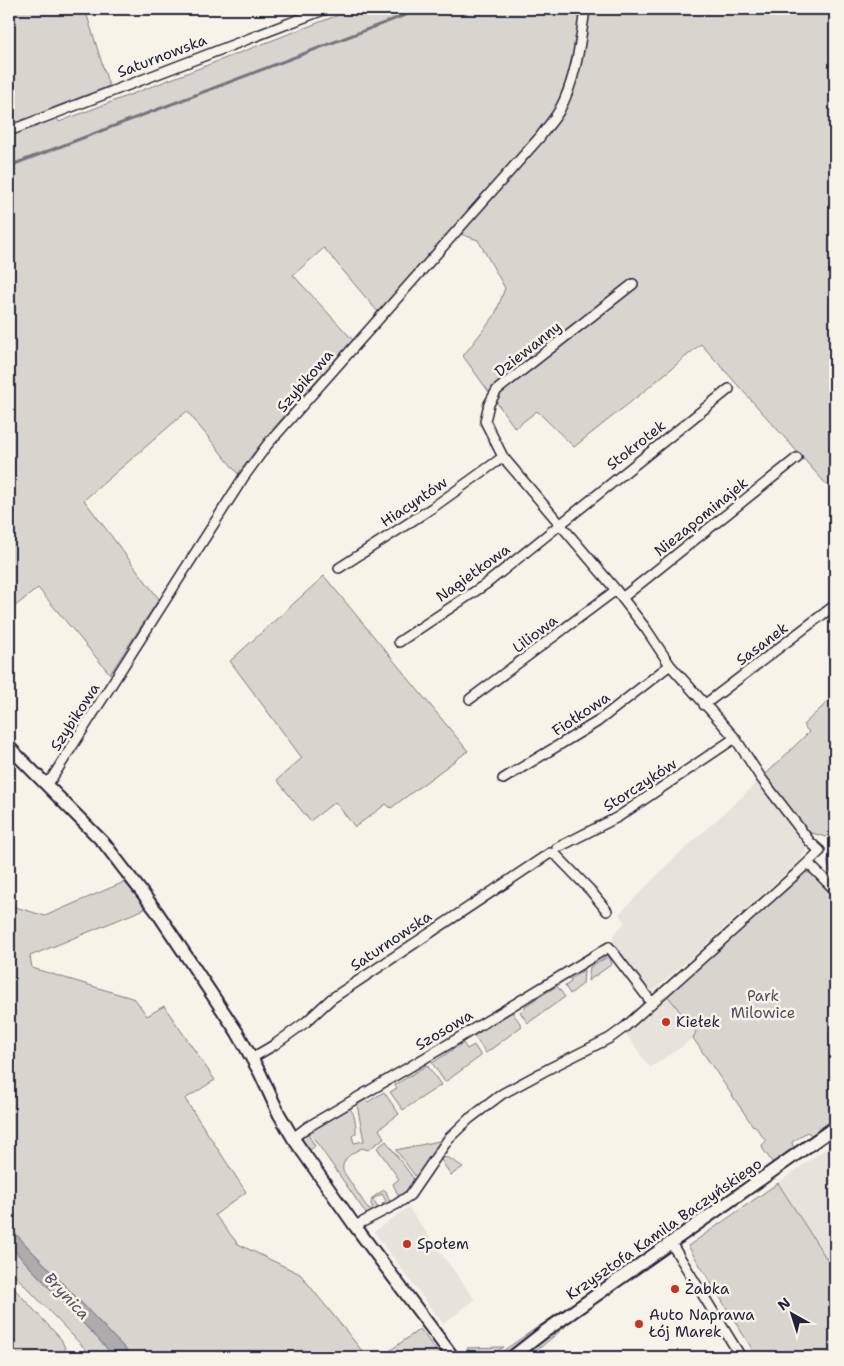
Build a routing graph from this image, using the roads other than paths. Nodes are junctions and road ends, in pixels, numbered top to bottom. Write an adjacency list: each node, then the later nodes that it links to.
1 (326, 9): 3 (street, Saturnowska)
2 (586, 9): 20 (street, Szybikowa)
3 (9, 131)
4 (633, 284): 6 (street, Dziewanny)
5 (730, 389): 8 (street, Stokrotek)
6 (503, 457): 8 (street, Dziewanny); 9 (street, Hiacyntów)
7 (797, 458): 11 (street, Niezapominajek)
8 (561, 524): 10 (street, Dziewanny); 13 (street, Nagietkowa)
9 (339, 568)
10 (616, 590): 11 (street, Dziewanny); 15 (street, Liliowa)
11 (622, 598): 14 (street, Dziewanny)
12 (835, 605): 16 (street, Sasanek)
13 (399, 642)
14 (670, 665): 16 (street, Dziewanny); 19 (street, Fiołkowa)
15 (470, 699)
16 (704, 705): 17 (street, Dziewanny)
17 (735, 738): 21 (street, Storczyków); 22 (street, Dziewanny)
18 (9, 748): 20 (street)
19 (503, 779)
20 (45, 783): 26 (street)
21 (554, 850): 24 (street); 26 (street, Saturnowska)
22 (808, 863): 23 (street); 25 (street)
23 (835, 890)
24 (607, 911)
25 (652, 1003): 28 (street, Szosowa); 29 (street)
26 (252, 1058): 28 (street)
27 (835, 1127): 30 (street, Krzysztofa Kamila Baczyńskiego)
28 (294, 1138): 29 (street)
29 (355, 1226): 31 (street)
30 (671, 1243): 32 (street, Krzysztofa Kamila Baczyńskiego); 33 (street)
31 (453, 1357)
32 (512, 1357)
33 (741, 1357)

